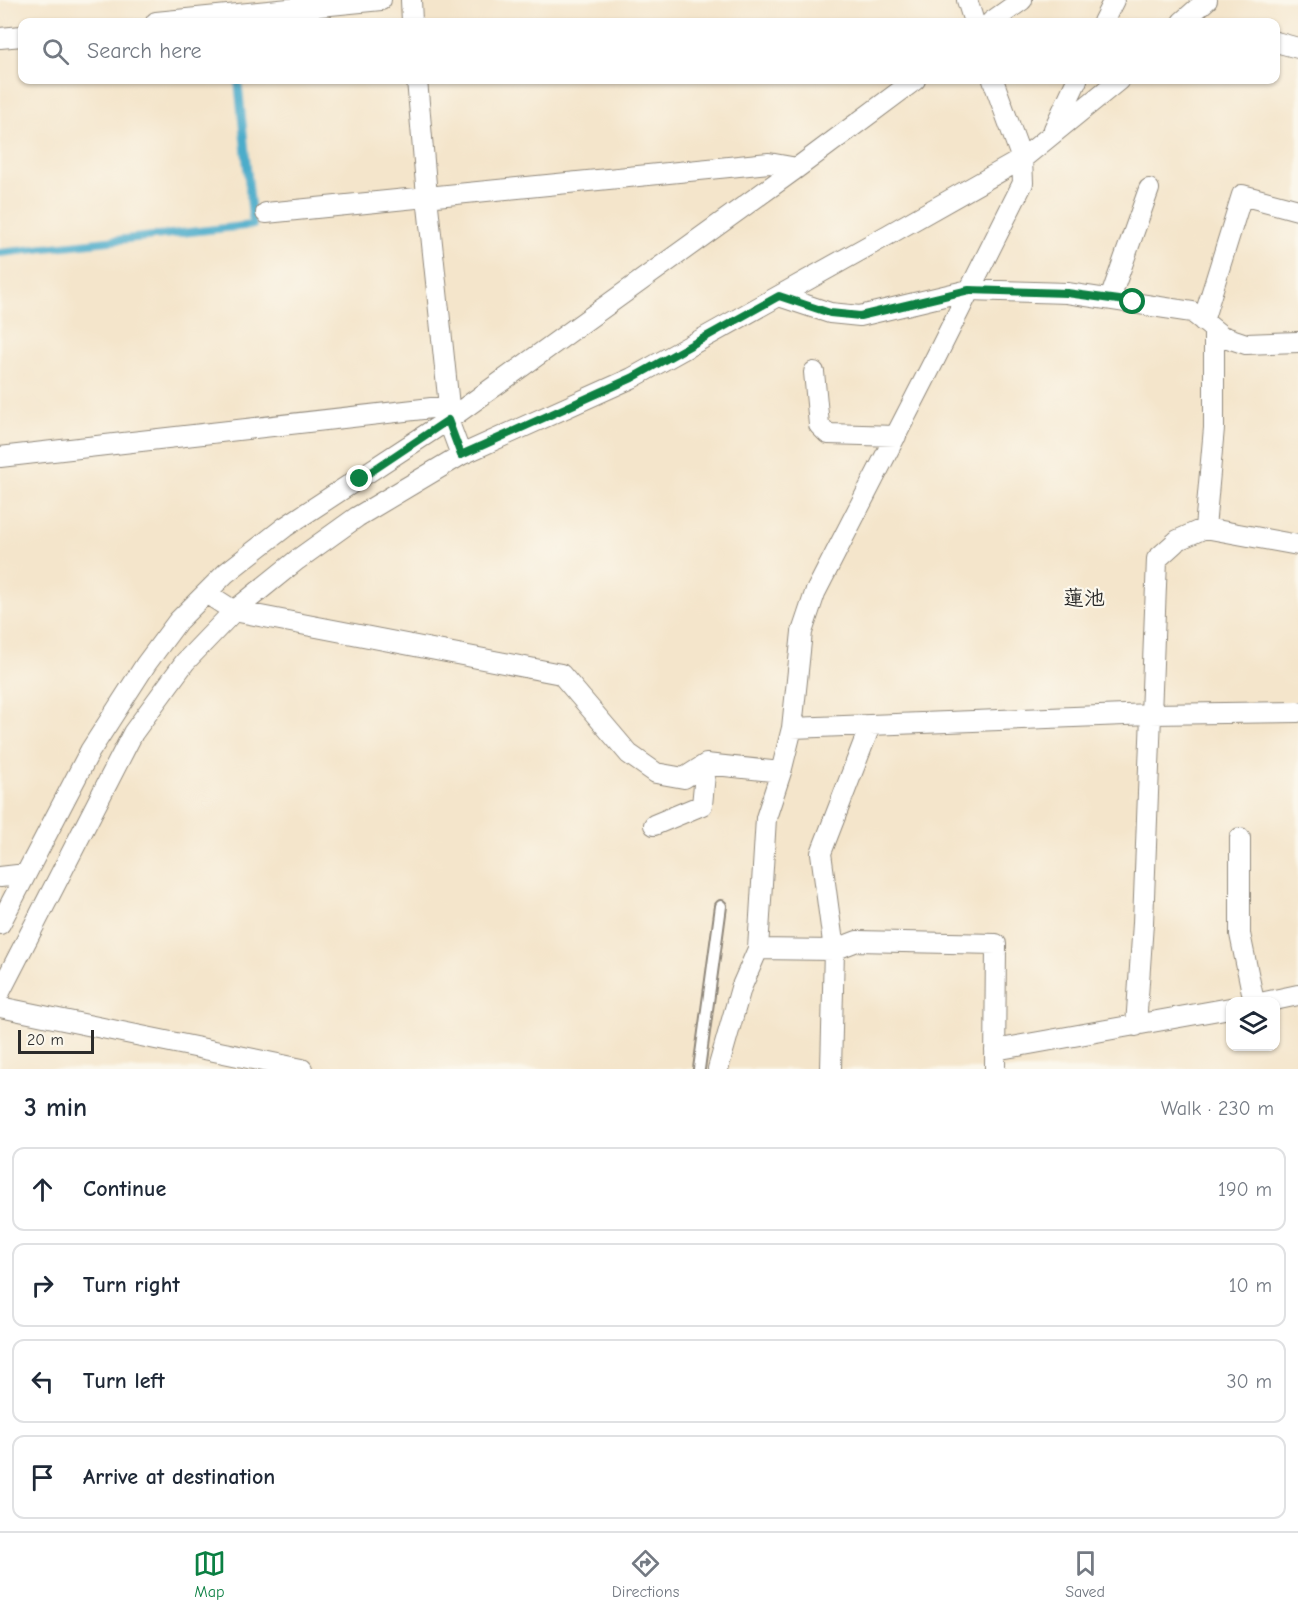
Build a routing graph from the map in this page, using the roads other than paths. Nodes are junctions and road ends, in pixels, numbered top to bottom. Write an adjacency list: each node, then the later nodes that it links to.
1 (381, 0): 6 (street)
2 (411, 0): 7 (street)
3 (967, 0): 8 (street)
4 (1022, 0): 9 (street)
5 (1114, 0): 10 (street)
6 (197, 18)
7 (412, 18)
8 (973, 18)
9 (997, 18)
10 (1106, 18)
11 (18, 36): 12 (street)
12 (0, 38)
13 (1280, 43): 14 (street)
14 (1298, 48)
15 (417, 84): 24 (street)
16 (910, 84): 22 (street)
17 (994, 84): 21 (street)
18 (1075, 84): 20 (street)
19 (1114, 84): 20 (street)
20 (1051, 135): 21 (street)
21 (1022, 159): 27 (street); 28 (street)
22 (797, 168): 24 (street); 33 (street)
23 (1149, 189): 29 (street)
24 (426, 196): 26 (street); 33 (street)
25 (1298, 210): 30 (street)
26 (266, 213)
27 (969, 290): 28 (street); 29 (street); 34 (street)
28 (779, 296): 35 (street)
29 (1110, 299): 30 (street)
30 (1209, 326): 31 (street); 37 (street)
31 (1298, 342)
32 (814, 372): 34 (street)
33 (449, 413): 35 (street); 36 (street); 39 (street)
34 (896, 436): 44 (street)
35 (461, 455): 40 (street)
36 (0, 456)
37 (1205, 528): 38 (street); 42 (street)
38 (1298, 545)
39 (206, 593): 40 (street); 49 (street)
40 (234, 611): 45 (street); 55 (street)
41 (1298, 712): 42 (street)
42 (1151, 714): 43 (street); 61 (street)
43 (870, 726): 44 (street); 54 (street)
44 (792, 728): 46 (street)
45 (706, 764): 46 (street); 47 (street)
46 (781, 772): 53 (street)
47 (654, 825)
48 (1240, 838): 57 (street)
49 (26, 874): 50 (street); 52 (street)
50 (0, 877)
51 (721, 906): 64 (lane)
52 (0, 924)
53 (758, 949): 54 (street); 65 (street)
54 (834, 950): 62 (street); 66 (street)
55 (0, 992)
56 (1298, 995): 58 (street)
57 (1253, 997)
58 (1280, 999)
59 (0, 1006): 63 (street)
60 (1226, 1009): 61 (street)
61 (1136, 1026): 62 (street)
62 (995, 1060)
63 (302, 1069)
64 (699, 1069)
65 (718, 1069)
66 (831, 1069)

